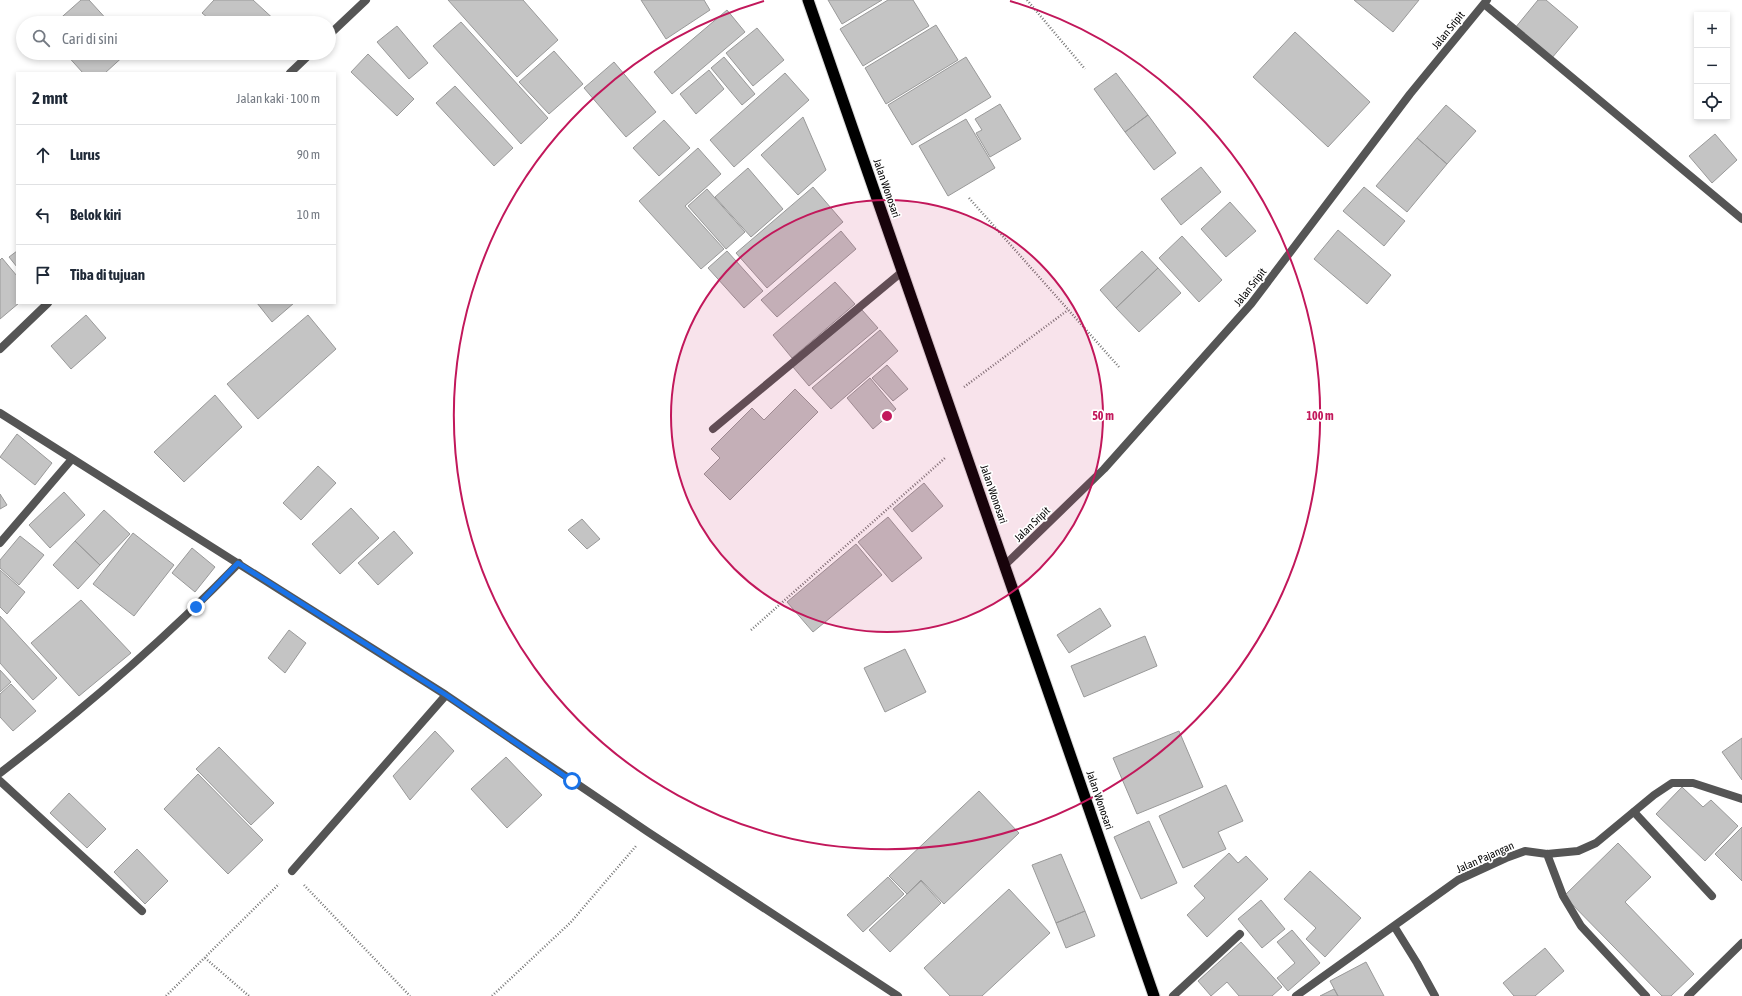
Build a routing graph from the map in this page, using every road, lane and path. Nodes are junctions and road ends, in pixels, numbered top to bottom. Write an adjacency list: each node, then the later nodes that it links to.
1 (366, 0): 5 (street)
2 (808, 0): 11 (highway, Jalan Wonosari)
3 (1027, 0): 7 (path)
4 (1486, 2): 10 (street); 23 (street, Jalan Sripit)
5 (336, 29)
6 (304, 60): 8 (street)
7 (1085, 68)
8 (291, 72)
9 (969, 198): 13 (path)
10 (1742, 219)
11 (903, 271): 16 (highway, Jalan Wonosari); 18 (street)
12 (47, 304): 14 (street)
13 (1068, 310): 15 (path); 16 (path)
14 (0, 349)
15 (1118, 366)
16 (947, 399): 19 (highway, Jalan Wonosari)
17 (0, 413): 20 (street)
18 (713, 429)
19 (962, 443): 23 (highway, Jalan Wonosari); 24 (path)
20 (72, 459): 21 (street); 22 (street)
21 (0, 543)
22 (238, 563): 25 (street); 26 (street)
23 (1005, 565): 44 (highway, Jalan Wonosari)
24 (751, 630)
25 (446, 695): 30 (street); 32 (street)
26 (0, 773)
27 (0, 781): 34 (street)
28 (1742, 799): 29 (street, Jalan Pajangan)
29 (1634, 812): 31 (street, Jalan Pajangan); 33 (street)
30 (648, 832): 42 (path); 43 (street)
31 (1547, 854): 35 (street, Jalan Pajangan); 48 (street)
32 (292, 871): 38 (path); 41 (path)
33 (1712, 896)
34 (142, 911)
35 (1394, 926): 46 (street, Jalan Pajangan); 47 (street)
36 (1240, 934): 45 (street)
37 (1742, 942): 49 (street)
38 (205, 958): 39 (path); 40 (path)
39 (166, 996)
40 (249, 996)
41 (410, 996)
42 (492, 996)
43 (898, 996)
44 (1154, 996)
45 (1173, 996)
46 (1296, 996)
47 (1435, 996)
48 (1646, 996)
49 (1688, 996)

